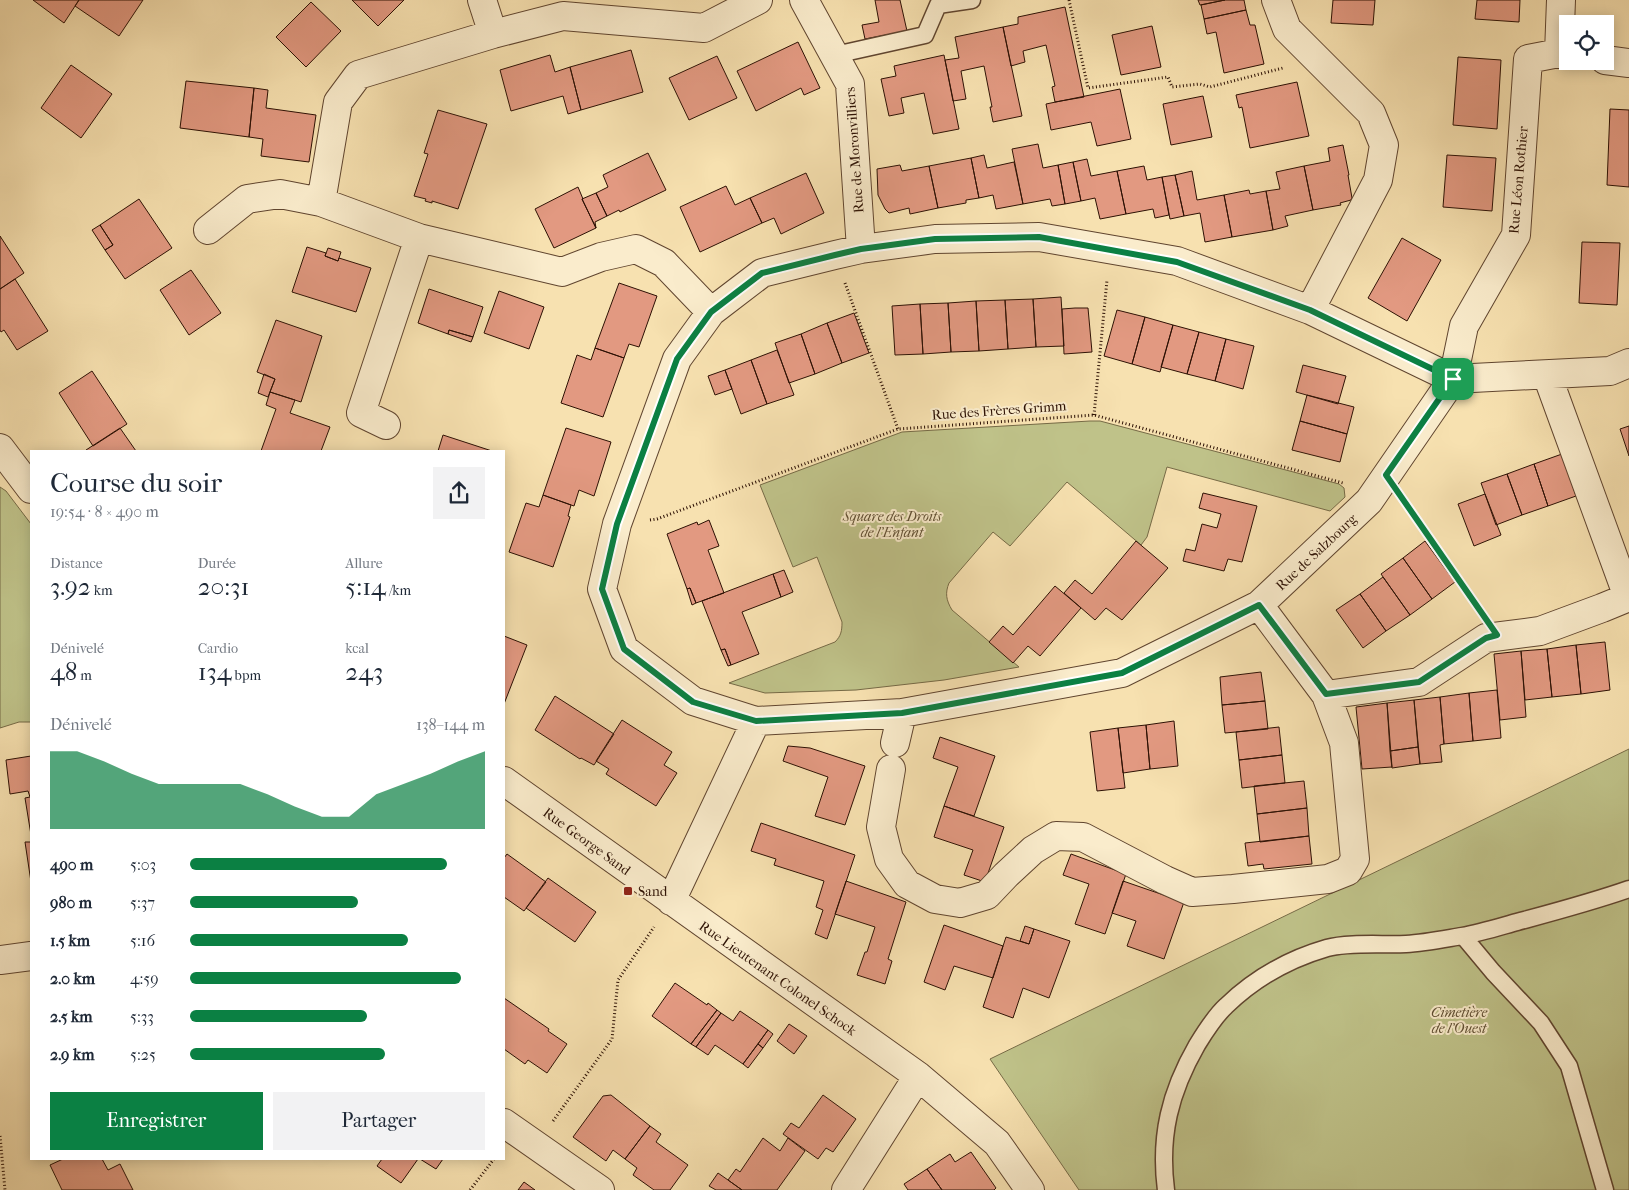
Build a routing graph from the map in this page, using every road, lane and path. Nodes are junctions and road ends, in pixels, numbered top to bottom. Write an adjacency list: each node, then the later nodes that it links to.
1 (482, 0): 9 (street)
2 (758, 0): 9 (street)
3 (804, 0): 10 (street, Rue de Moronvilliers)
4 (972, 0): 10 (lane)
5 (1069, 0): 12 (path)
6 (1276, 0): 12 (street)
7 (1561, 0): 8 (street, Rue Léon Rothier)
8 (1562, 15)
9 (493, 34): 15 (street)
10 (834, 55): 18 (street, Rue de Moronvilliers)
11 (1559, 55): 25 (street, Rue Léon Rothier)
12 (1317, 59): 21 (street)
13 (1614, 61): 14 (street)
14 (1629, 63)
15 (321, 202): 16 (street); 17 (street)
16 (208, 230)
17 (419, 238): 22 (street); 27 (street)
18 (861, 249): 19 (street, Rue de Salzbourg); 20 (street, Rue de Salzbourg)
19 (1110, 249): 21 (street, Rue de Salzbourg); 26 (path)
20 (835, 255): 22 (street, Rue de Salzbourg); 28 (path)
21 (1310, 310): 25 (street, Rue de Salzbourg)
22 (711, 312): 32 (street, Rue de Salzbourg)
23 (1629, 363): 24 (street, Rue de Salzbourg)
24 (1548, 375): 25 (street, Rue de Salzbourg); 33 (street)
25 (1453, 379): 30 (street, Rue de Salzbourg)
26 (1094, 415): 28 (path, Rue des Frères Grimm); 30 (path, Rue des Frères Grimm)
27 (386, 425)
28 (898, 429): 32 (path, Rue des Frères Grimm)
29 (0, 448): 31 (street)
30 (1386, 475): 34 (street, Rue de Salzbourg); 35 (path)
31 (30, 488)
32 (617, 524): 38 (street, Rue de Salzbourg)
33 (1629, 597): 35 (street)
34 (1259, 605): 36 (street); 37 (street, Rue de Salzbourg)
35 (1497, 635): 36 (street)
36 (1326, 694): 37 (street)
37 (902, 713): 38 (street, Rue de Salzbourg)
38 (756, 721): 41 (street)
39 (505, 782): 41 (street, Rue George Sand)
40 (1629, 889): 42 (lane)
41 (671, 901): 45 (street, Rue Lieutenant Colonel Schock); 48 (path)
42 (1464, 936): 55 (lane); 56 (lane)
43 (30, 956): 44 (street)
44 (0, 960)
45 (918, 1076): 53 (street); 54 (street, Rue Lieutenant Colonel Schock)
46 (505, 1125): 48 (street)
47 (0, 1136): 50 (path)
48 (536, 1145): 52 (street)
49 (493, 1160): 51 (path)
50 (5, 1190)
51 (470, 1190)
52 (600, 1190)
53 (846, 1190)
54 (1030, 1190)
55 (1166, 1190)
56 (1605, 1190)

